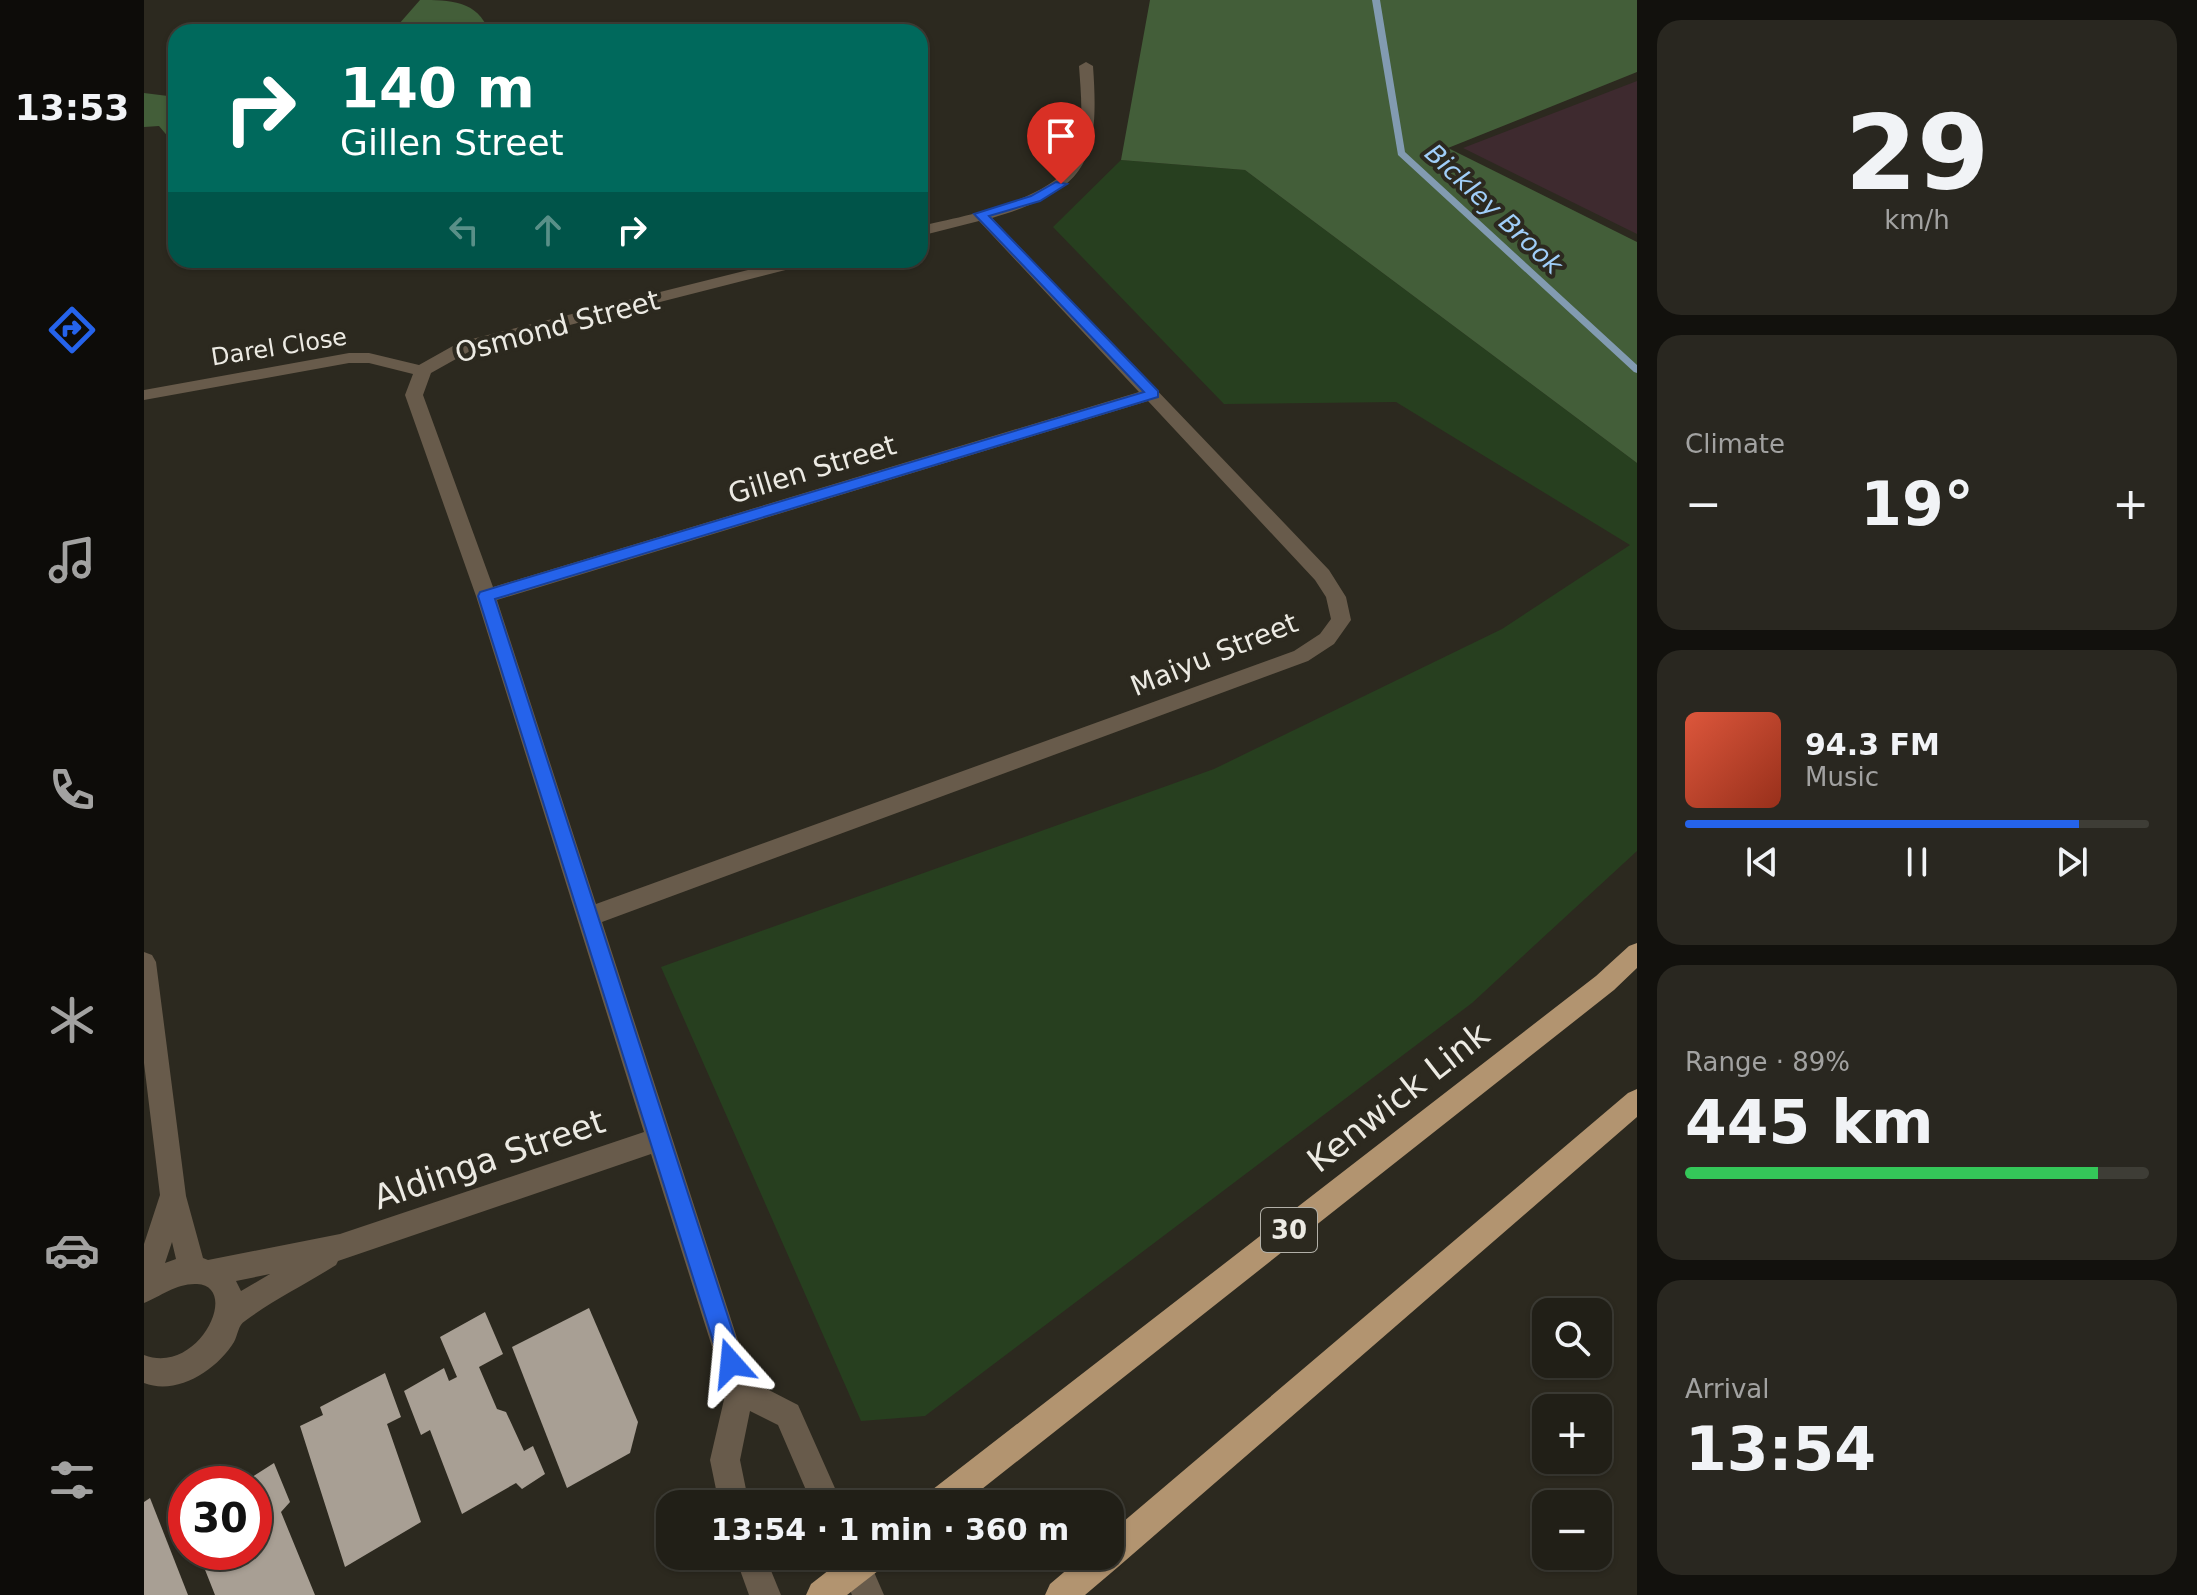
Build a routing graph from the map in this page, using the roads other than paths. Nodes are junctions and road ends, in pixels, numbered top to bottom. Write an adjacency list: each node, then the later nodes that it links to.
1 (1086, 66): 2 (street)
2 (980, 214): 3 (street); 6 (street, Maiyu Street)
3 (928, 229)
4 (775, 268): 5 (street, Osmond Street)
5 (422, 371): 7 (street, Darel Close); 8 (street, Osmond Street)
6 (1153, 394): 8 (street, Gillen Street); 9 (street, Maiyu Street)
7 (144, 395)
8 (486, 596): 9 (street, Osmond Street)
9 (587, 917): 14 (street, Osmond Street)
10 (1637, 953): 24 (highway, Kenwick Link / 30)
11 (144, 962): 12 (street)
12 (146, 1012): 15 (street)
13 (1637, 1101): 25 (highway)
14 (660, 1139): 16 (street, Aldinga Street); 21 (street, Osmond Street)
15 (173, 1196): 17 (street); 18 (street)
16 (340, 1247): 17 (street, Aldinga Street); 19 (street, Aldinga Street)
17 (202, 1270): 18 (street, Aldinga Street); 19 (street)
18 (144, 1289)
19 (231, 1313): 20 (street)
20 (144, 1369)
21 (740, 1391): 22 (street, Osmond Street); 23 (street)
22 (731, 1490)
23 (821, 1490)
24 (957, 1490)
25 (1124, 1541)
26 (755, 1570): 29 (street)
27 (860, 1570): 30 (highway)
28 (1090, 1570): 31 (highway)
29 (765, 1595)
30 (822, 1595)
31 (1061, 1595)

